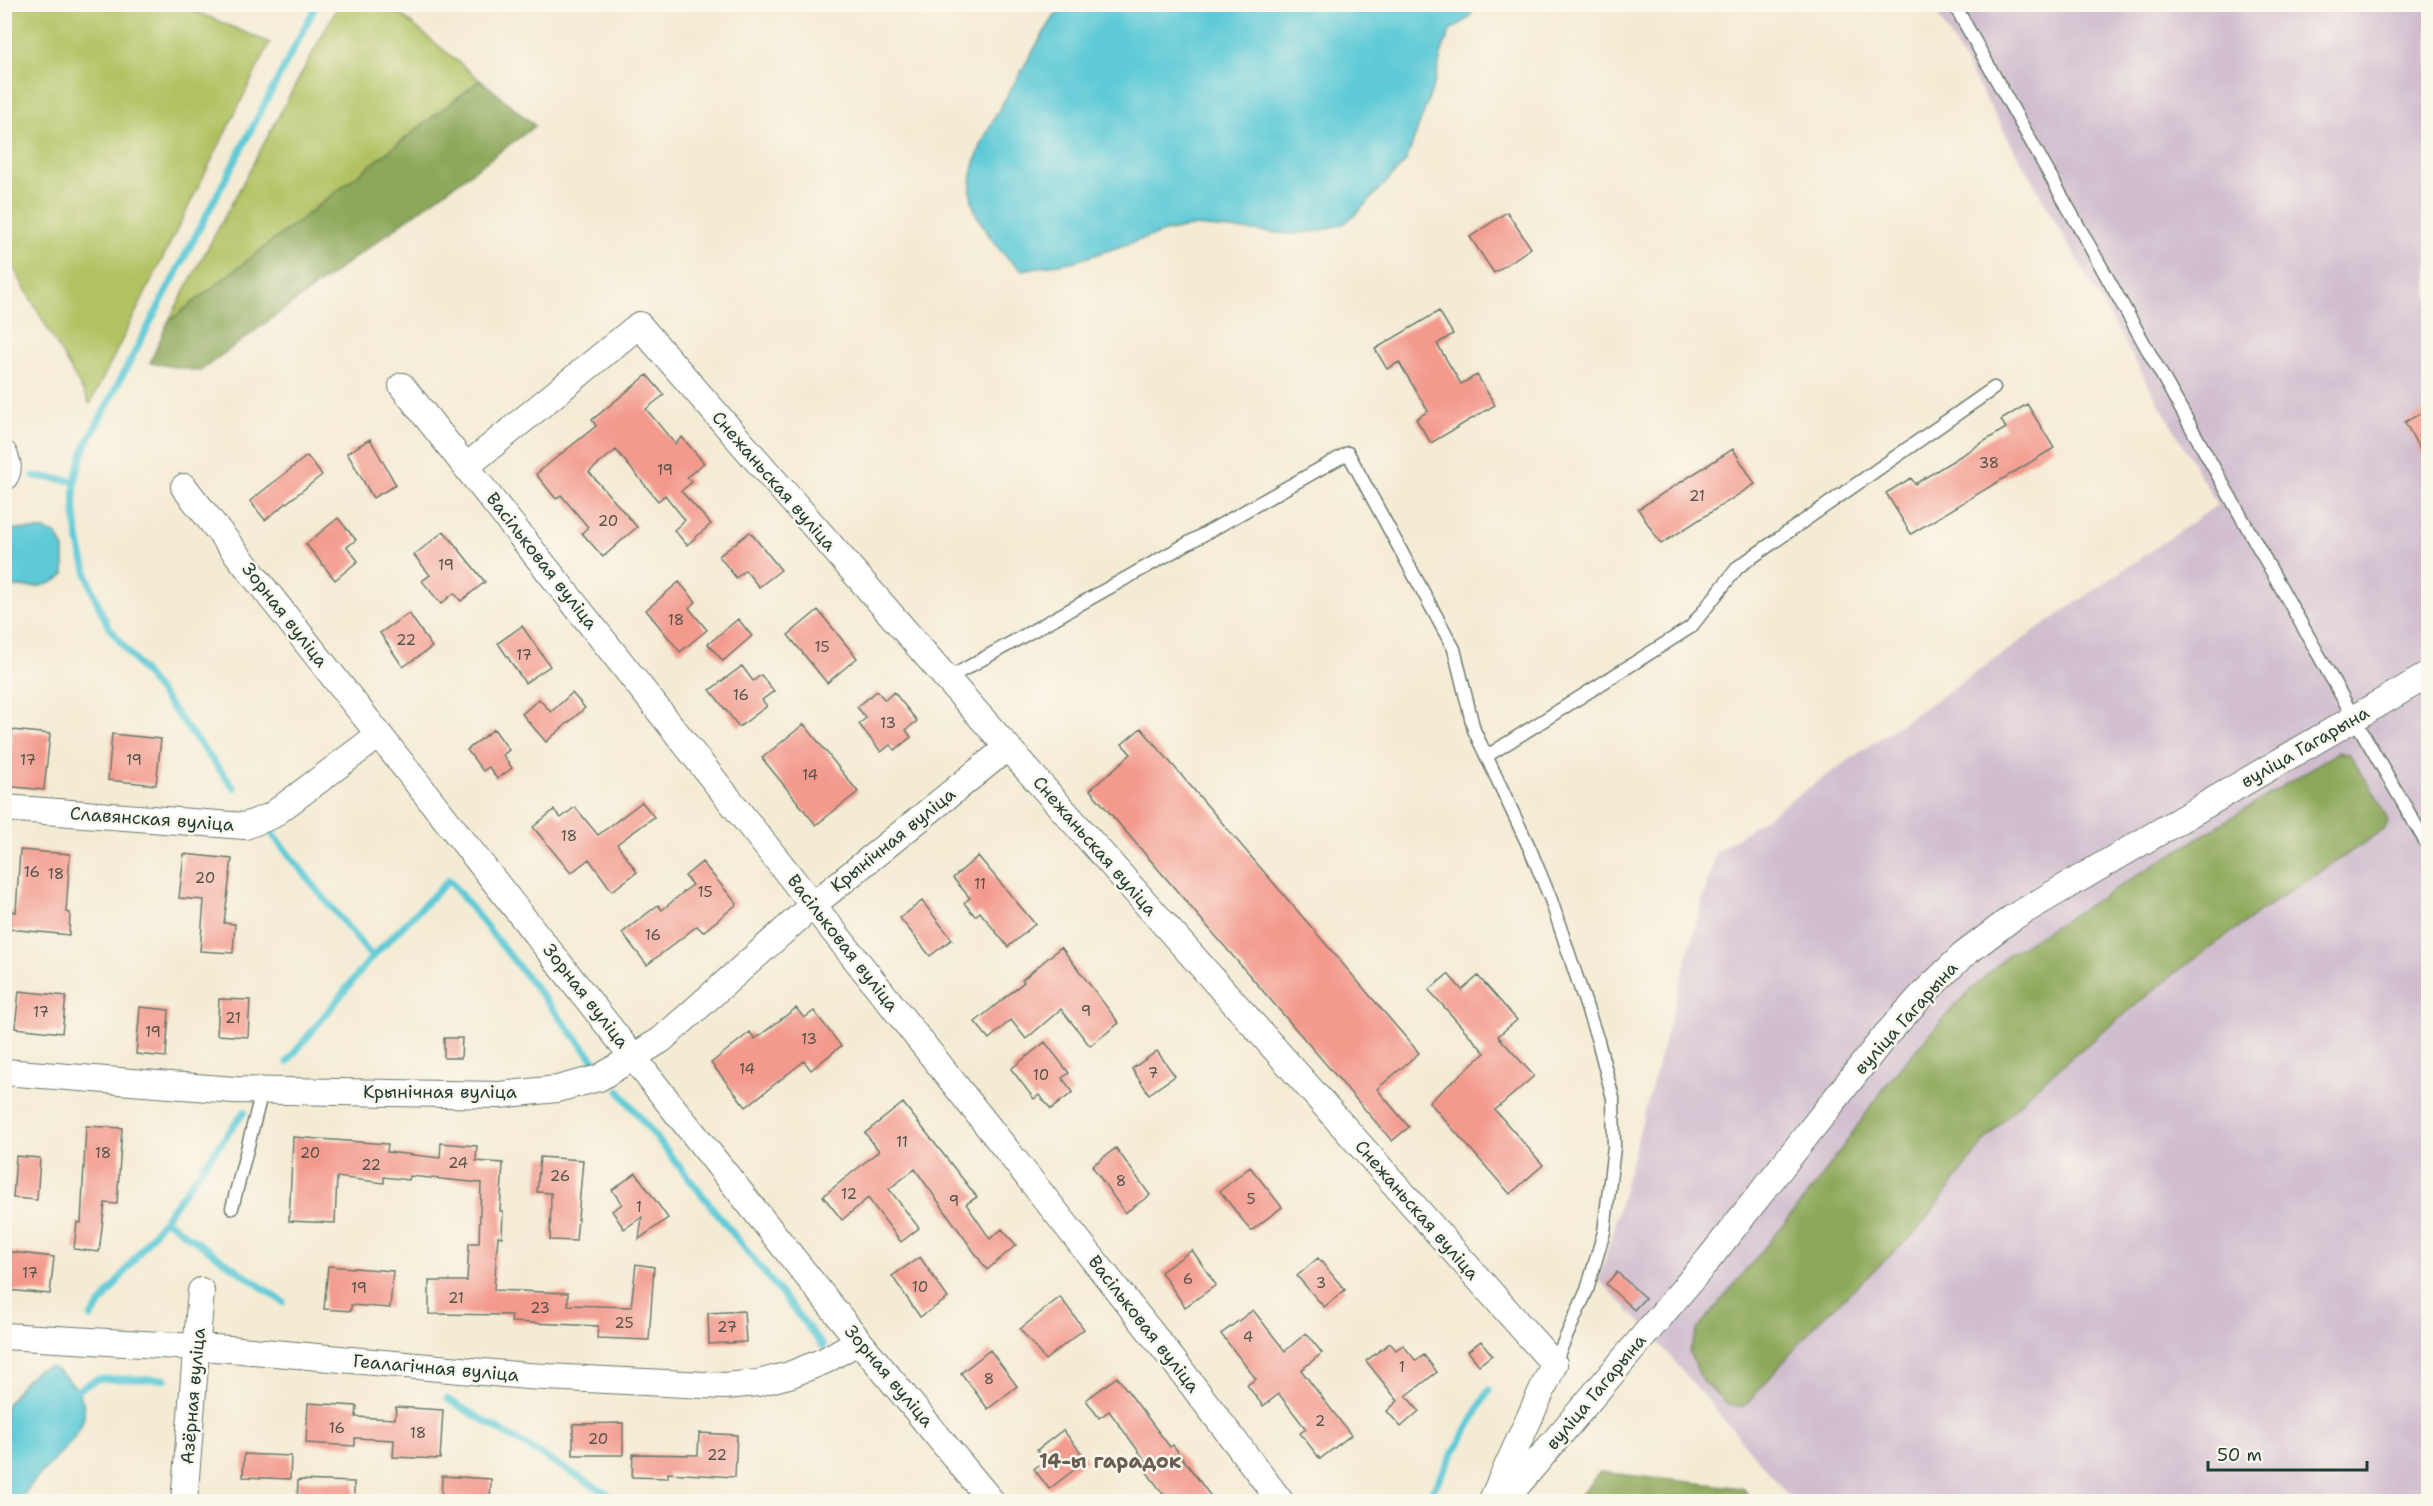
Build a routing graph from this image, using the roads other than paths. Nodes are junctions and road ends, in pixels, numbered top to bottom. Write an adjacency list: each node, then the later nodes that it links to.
1 (1954, 4): 10 (lane)
2 (402, 386): 5 (street, Васільковая вуліца)
3 (1994, 388): 13 (lane)
4 (4, 454): 6 (street)
5 (467, 466): 9 (street, Снежаньская вуліца); 16 (street, Васільковая вуліца)
6 (4, 478)
7 (184, 487): 11 (street, Зорная вуліца)
8 (2428, 675): 10 (street, вуліца Гагарына)
9 (947, 679): 12 (street, Снежаньская вуліца); 13 (lane)
10 (2354, 718): 15 (lane); 30 (street, вуліца Гагарына)
11 (380, 735): 14 (street, Славянская вуліца); 17 (street, Зорная вуліца)
12 (1008, 747): 16 (street, Крынічная вуліца); 25 (street, Снежаньская вуліца)
13 (1487, 756): 25 (lane)
14 (4, 808)
15 (2428, 846)
16 (813, 905): 17 (street, Крынічная вуліца); 28 (street, Васільковая вуліца)
17 (633, 1056): 19 (street, Крынічная вуліца); 23 (street, Зорная вуліца)
18 (4, 1072): 19 (street, Крынічная вуліца)
19 (262, 1091): 20 (lane)
20 (232, 1208)
21 (201, 1291): 24 (street, Азёрная вуліца)
22 (4, 1336): 24 (street, Геалагічная вуліца)
23 (859, 1341): 24 (street, Геалагічная вуліца); 27 (street, Зорная вуліца)
24 (198, 1348): 26 (street, Азёрная вуліца)
25 (1554, 1364): 29 (street)
26 (184, 1502)
27 (992, 1502)
28 (1281, 1502)
29 (1491, 1502)
30 (1503, 1502)

